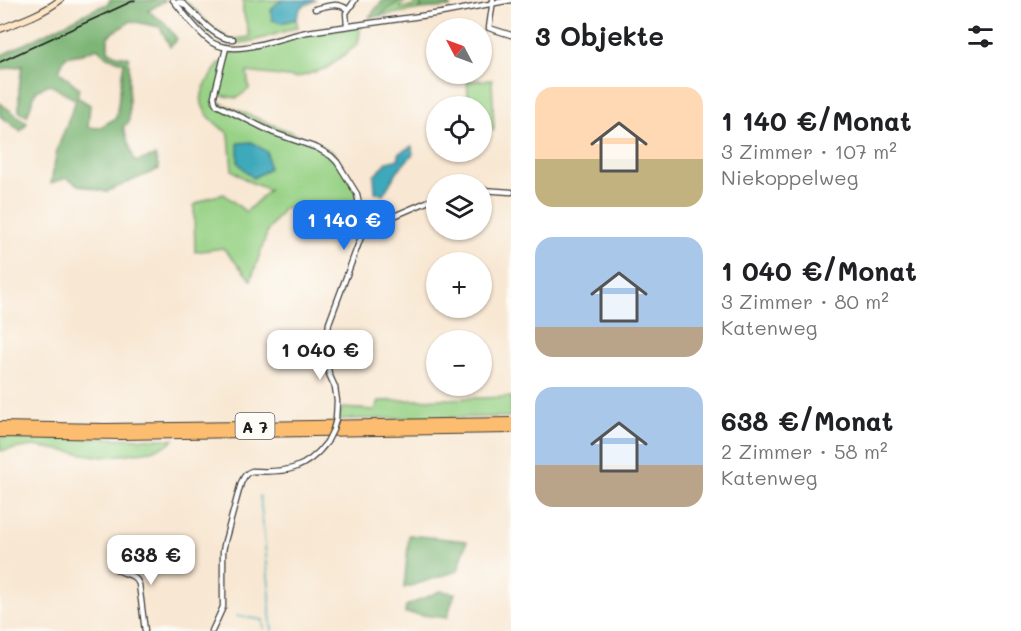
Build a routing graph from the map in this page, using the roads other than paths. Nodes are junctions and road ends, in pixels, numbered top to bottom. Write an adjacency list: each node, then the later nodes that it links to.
1 (60, 0): 9 (street)
2 (355, 0): 7 (street)
3 (511, 0): 5 (street)
4 (175, 2): 11 (street); 12 (street)
5 (493, 2): 8 (street); 10 (street)
6 (315, 9): 7 (street)
7 (347, 9): 8 (street)
8 (347, 26): 12 (street)
9 (0, 29)
10 (511, 35)
11 (233, 39)
12 (226, 48): 16 (street)
13 (492, 191): 14 (street)
14 (511, 192)
15 (426, 202): 16 (street)
16 (364, 229): 23 (street, bridge)
17 (511, 422): 18 (highway, A 7)
18 (0, 426)
19 (511, 429): 20 (highway, A 7)
20 (0, 433)
21 (113, 567): 22 (street)
22 (145, 631)
23 (212, 631)

